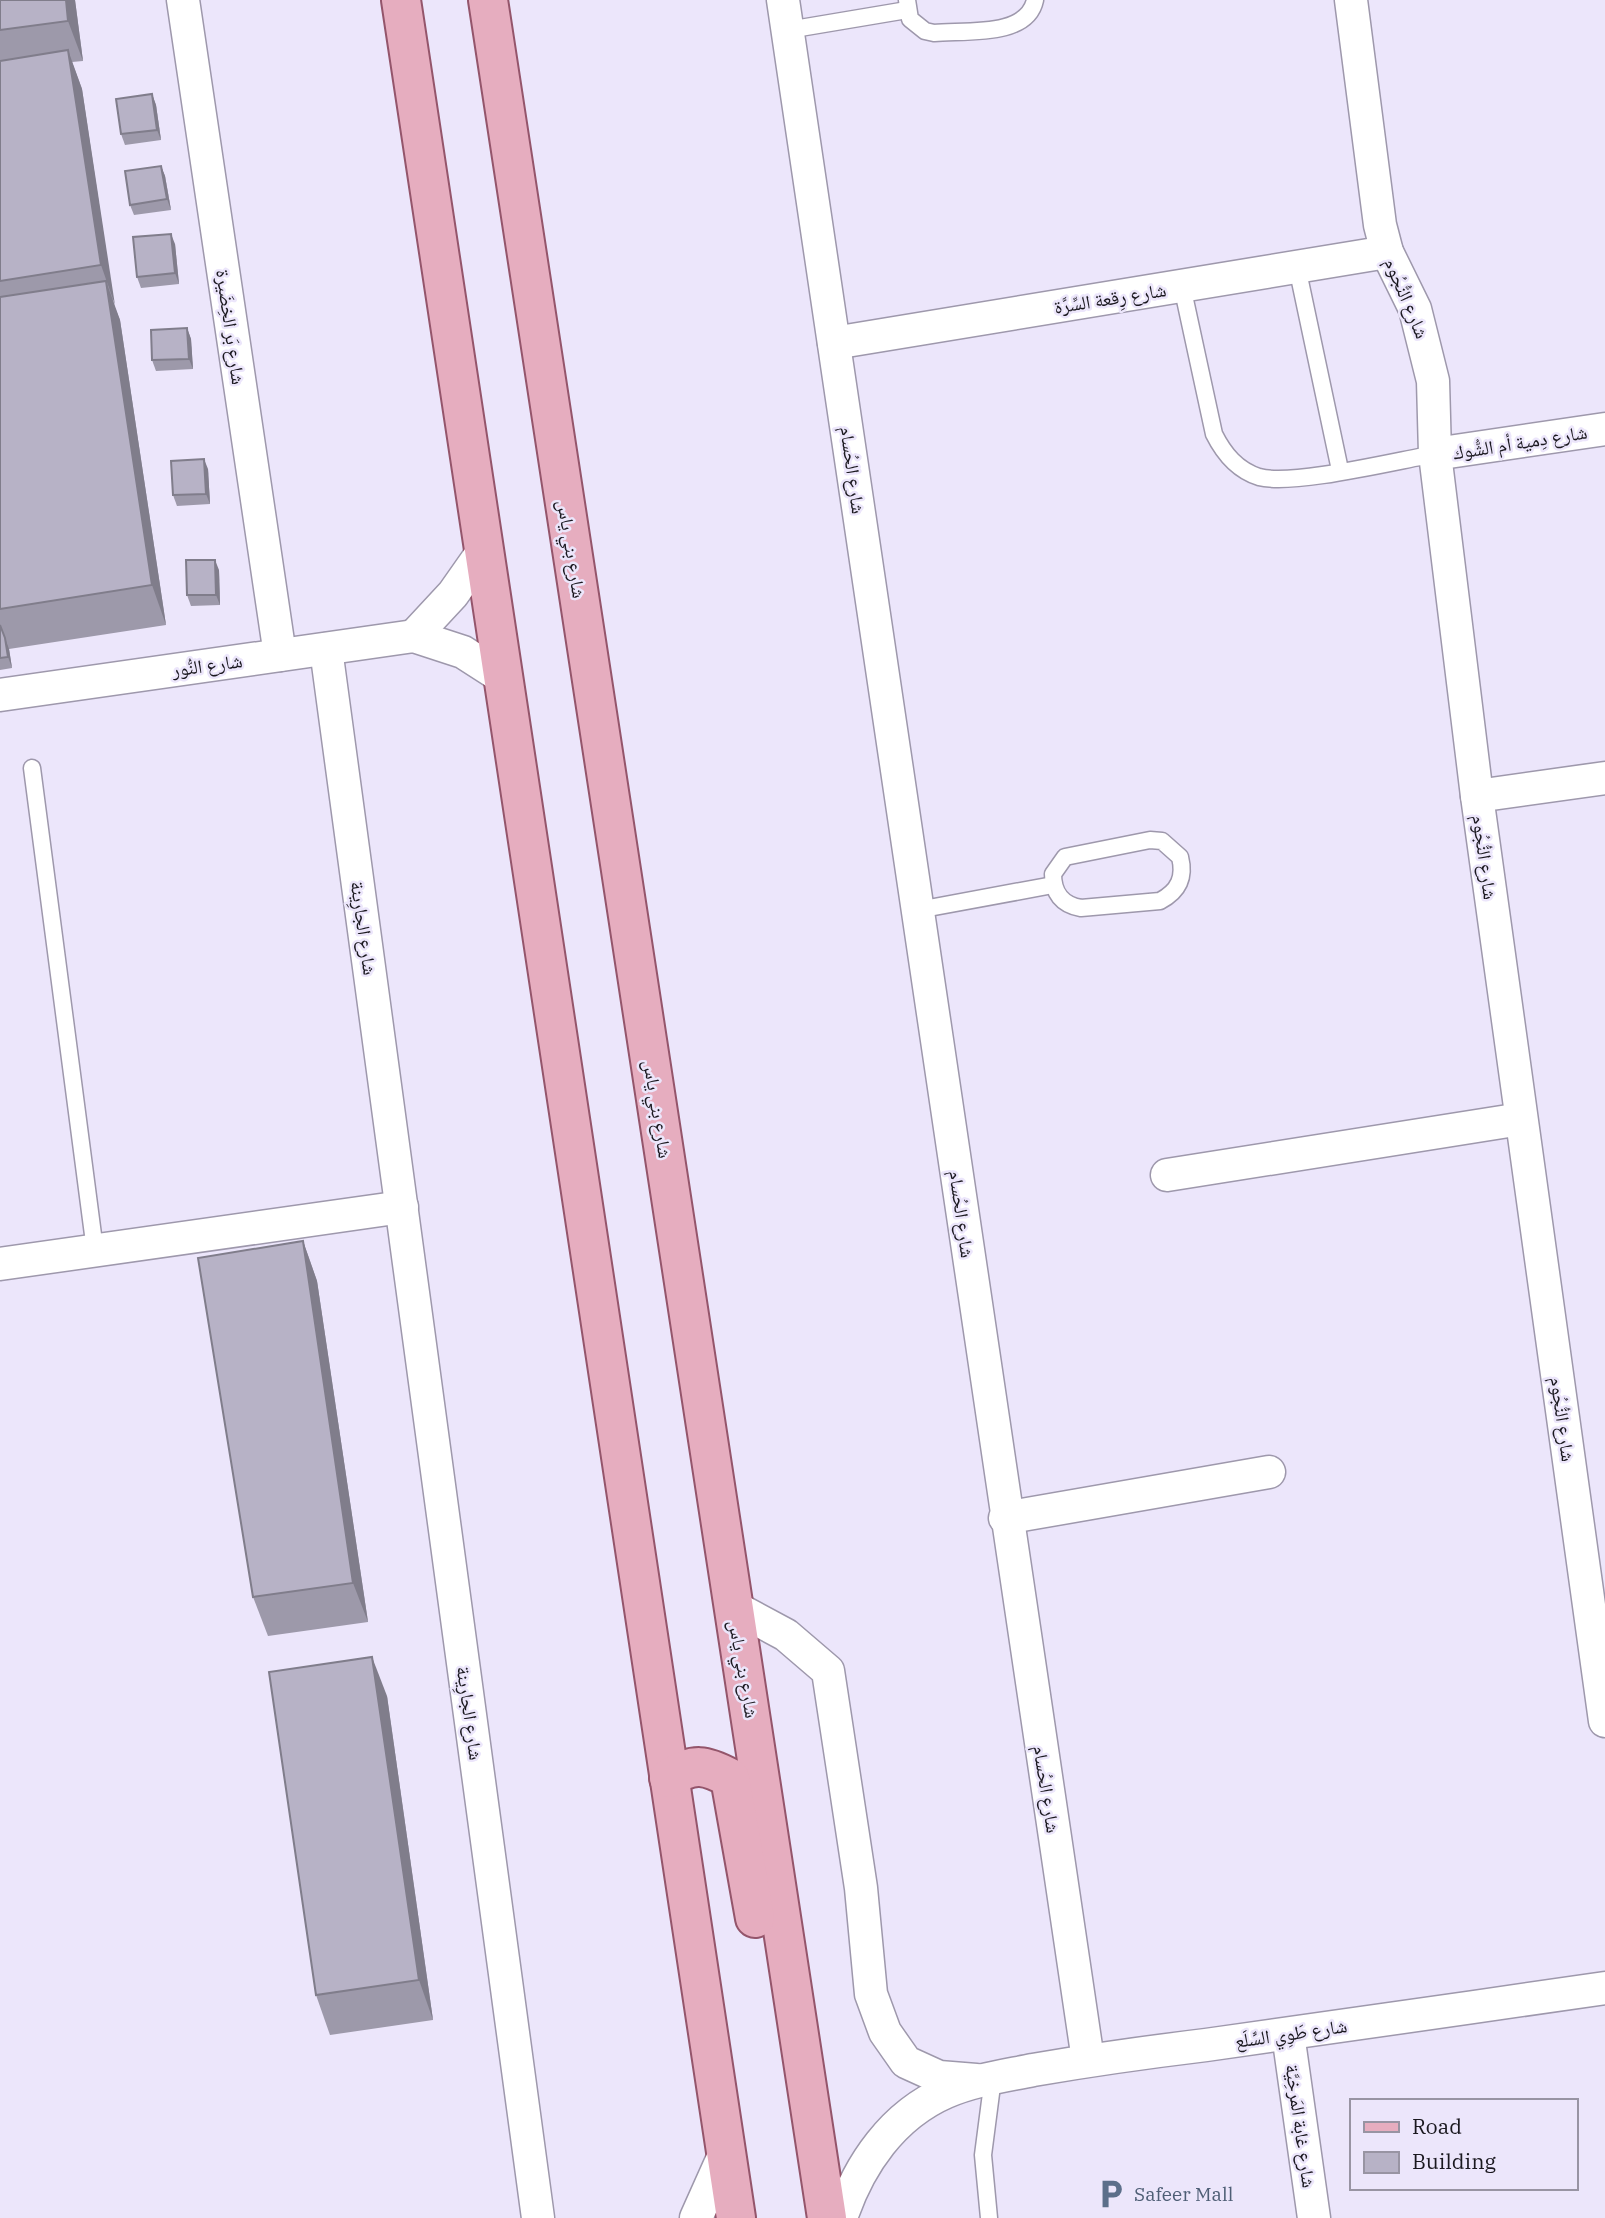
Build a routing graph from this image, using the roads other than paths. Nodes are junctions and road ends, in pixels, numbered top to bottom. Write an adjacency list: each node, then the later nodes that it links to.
1 (183, 0): 18 (street, شارع بَر الخِضَيرة)
2 (401, 0): 15 (main road)
3 (488, 0): 33 (main road, شارع بني ياس)
4 (1035, 0): 6 (lane, شارع الحُسام)
5 (1351, 0): 8 (street, شارع النُّجُوم)
6 (907, 5): 7 (lane, شارع الحُسام)
7 (785, 15): 11 (street, شارع الحُسام)
8 (1387, 252): 9 (street, شارع رِقعة السِّرَّة); 13 (street, شارع النُّجُوم)
9 (1297, 267): 10 (street, شارع رِقعة السِّرَّة); 14 (lane)
10 (1182, 286): 11 (street, شارع رِقعة السِّرَّة); 14 (lane)
11 (834, 343): 25 (street, شارع الحُسام)
12 (1605, 429): 13 (street, شارع دِمية أم الشُّوك)
13 (1434, 454): 14 (lane); 23 (street, شارع النُّجُوم)
14 (1340, 470)
15 (486, 547): 16 (street); 19 (main road)
16 (414, 636): 17 (street, شارع النُّور); 19 (street, شارع النُّور)
17 (326, 649): 18 (street, شارع النُّور); 28 (street, شارع الجارِينة)
18 (279, 655): 20 (street, شارع النُّور)
19 (505, 679): 35 (main road)
20 (0, 695)
21 (32, 768): 29 (lane)
22 (1605, 778): 23 (street)
23 (1477, 796): 26 (street, شارع النُّجُوم)
24 (1053, 885): 24 (lane); 25 (lane)
25 (918, 910): 32 (street, شارع الحُسام)
26 (1521, 1119): 27 (street); 34 (street, شارع النُّجُوم)
27 (1167, 1175)
28 (402, 1207): 29 (street); 42 (street, شارع الجارِينة)
29 (95, 1250): 30 (street)
30 (0, 1264)
31 (1269, 1472): 32 (street)
32 (1005, 1518): 39 (street, شارع الحُسام)
33 (734, 1607): 36 (main road, شارع بني ياس); 40 (street, شارع طَوِي السِّلَع)
34 (1605, 1721)
35 (669, 1778): 36 (main road); 41 (main road)
36 (789, 1969): 45 (main road, شارع بني ياس)
37 (1605, 1988): 38 (street, شارع طَوِي السِّلَع)
38 (1288, 2034): 39 (street, شارع طَوِي السِّلَع); 48 (street, شارع غابة المَرخِيَّة)
39 (1088, 2060): 40 (street, شارع طَوِي السِّلَع)
40 (985, 2079): 46 (street, شارع طَوِي السِّلَع); 47 (lane)
41 (726, 2151): 43 (street); 44 (main road)
42 (538, 2218)
43 (696, 2218)
44 (736, 2218)
45 (827, 2218)
46 (841, 2218)
47 (989, 2218)
48 (1314, 2218)

